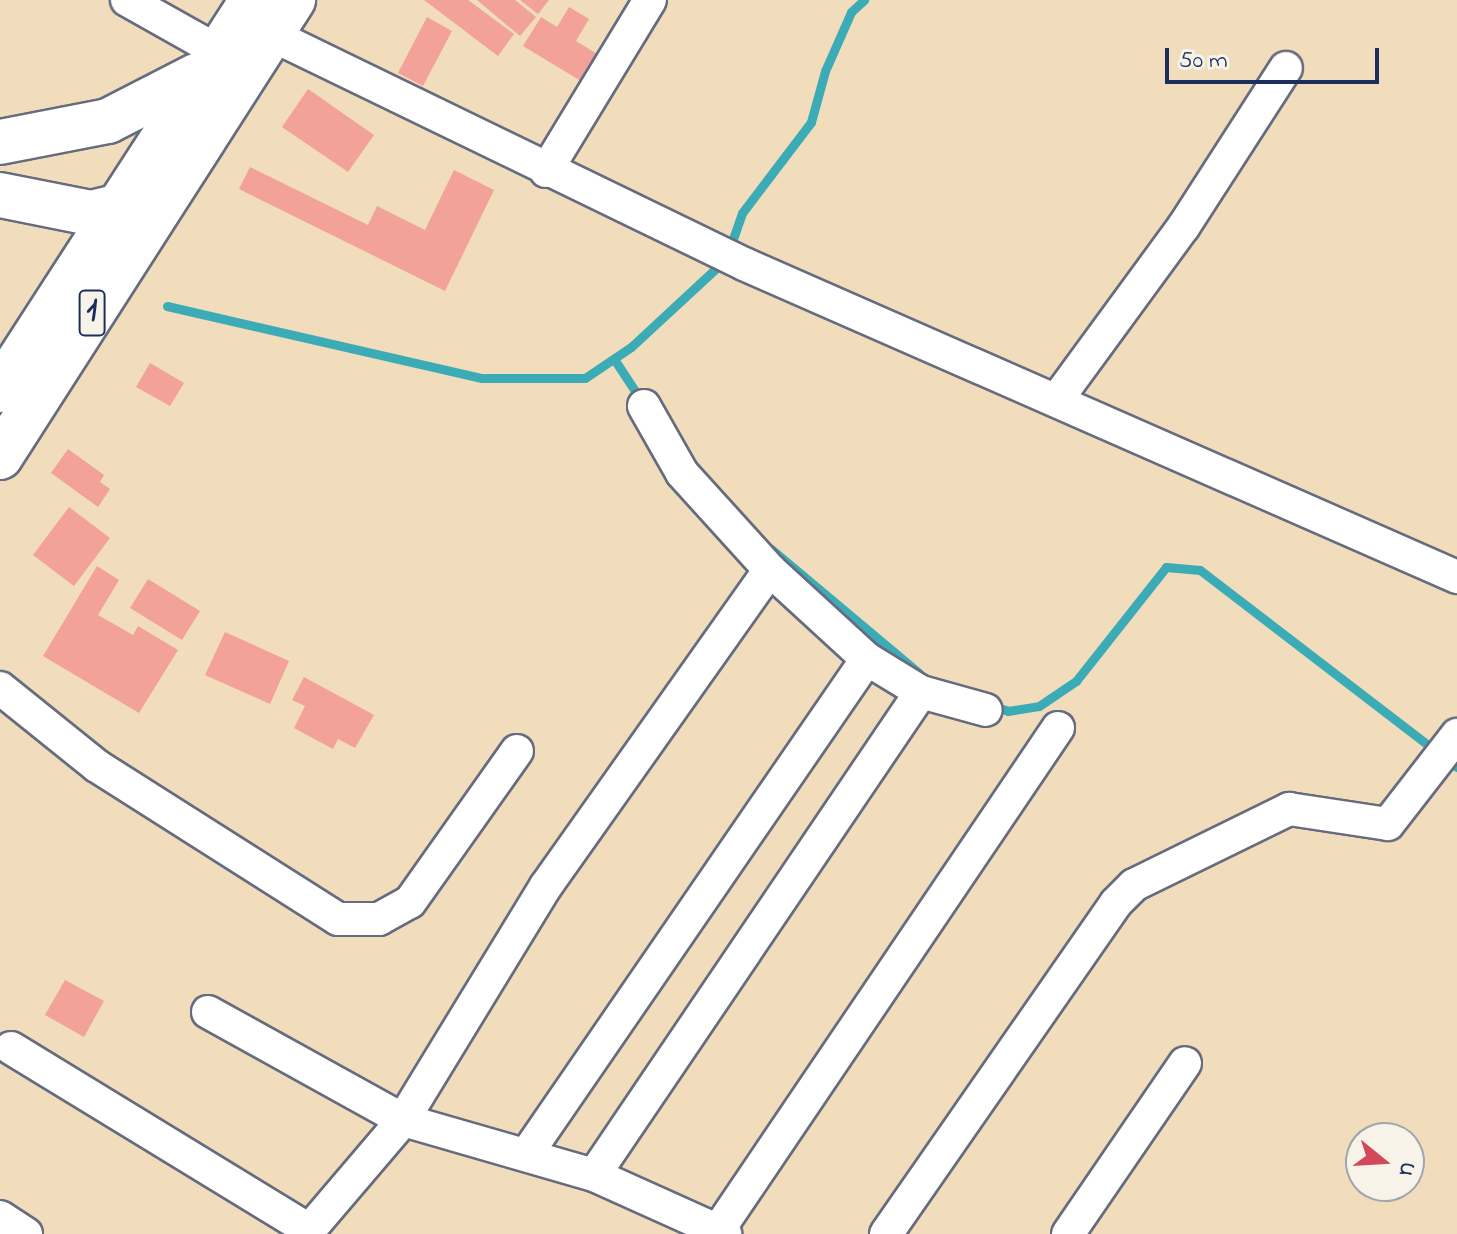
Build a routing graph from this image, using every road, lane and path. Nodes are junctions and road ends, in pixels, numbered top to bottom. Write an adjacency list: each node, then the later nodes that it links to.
1 (127, 0): 4 (street)
2 (650, 0): 8 (street)
3 (272, 12): 4 (highway, 1); 7 (highway, 1); 8 (street)
4 (210, 62): 6 (highway); 10 (highway, 1)
5 (1286, 68): 12 (street)
6 (0, 142)
7 (184, 170): 10 (highway); 14 (highway, 1)
8 (546, 171): 12 (street)
9 (18, 199): 10 (highway)
10 (116, 210): 11 (highway, 1)
11 (0, 390)
12 (1058, 398): 16 (street)
13 (644, 406): 15 (street)
14 (0, 457)
15 (770, 570): 17 (street); 27 (street)
16 (1457, 577)
17 (867, 659): 19 (street); 28 (street)
18 (0, 688): 23 (street)
19 (921, 692): 20 (street); 29 (street)
20 (986, 710)
21 (1058, 728): 31 (street)
22 (1457, 735): 34 (street)
23 (517, 751)
24 (208, 1012): 27 (street)
25 (11, 1048): 32 (street)
26 (1185, 1063): 35 (street)
27 (403, 1120): 28 (street); 32 (street)
28 (528, 1152): 29 (street)
29 (594, 1175): 31 (street)
30 (0, 1217): 33 (street)
31 (722, 1231)
32 (306, 1232)
33 (26, 1234)
34 (886, 1234)
35 (1068, 1234)

